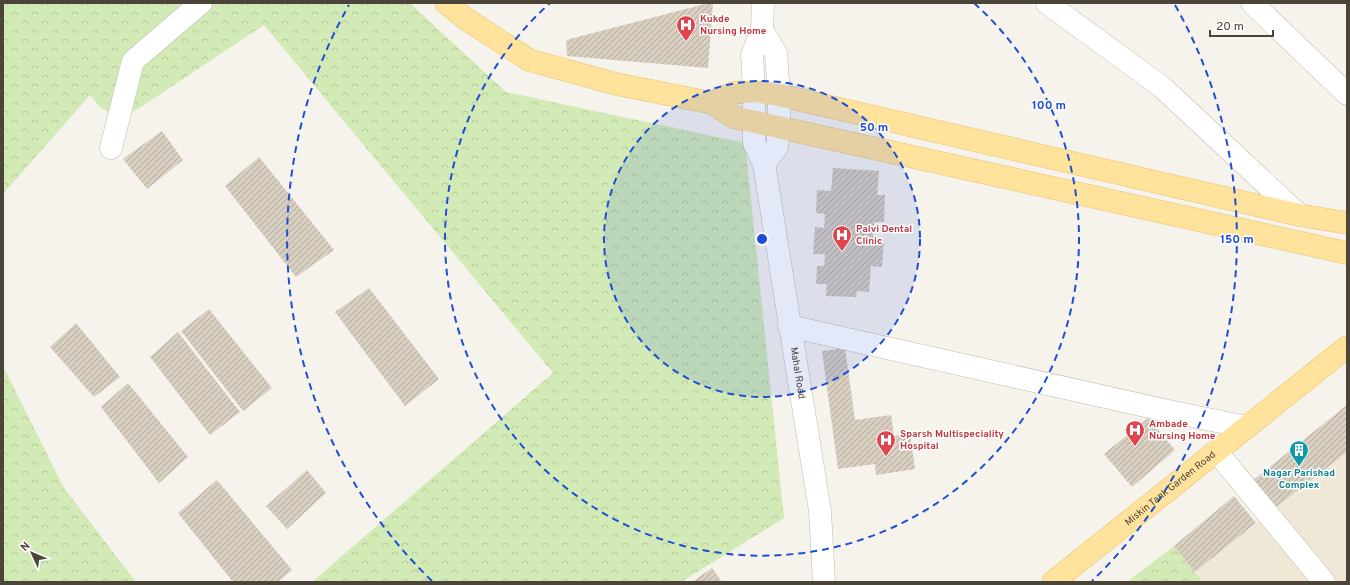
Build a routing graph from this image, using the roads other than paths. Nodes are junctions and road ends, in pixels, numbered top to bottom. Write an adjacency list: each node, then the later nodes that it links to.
1 (201, 3): 13 (street)
2 (446, 3): 10 (main road)
3 (763, 3): 6 (street, Mahal Road)
4 (1047, 3): 15 (street)
5 (1252, 3): 8 (street)
6 (762, 30): 7 (street, Mahal Road); 9 (street)
7 (754, 91): 9 (main road); 10 (main road); 11 (street, Mahal Road)
8 (1347, 94)
9 (779, 95): 12 (street); 15 (main road)
10 (712, 103): 11 (main road)
11 (753, 122): 12 (main road); 14 (street, Mahal Road)
12 (779, 127): 14 (street); 17 (main road)
13 (111, 148)
14 (764, 164): 18 (street, Mahal Road)
15 (1299, 215): 16 (main road)
16 (1347, 223)
17 (1347, 253)
18 (789, 326): 20 (street); 22 (street, Mahal Road)
19 (1346, 347): 20 (main road, Miskin Tank Garden Road)
20 (1246, 427): 21 (main road, Miskin Tank Garden Road)
21 (1216, 451): 23 (main road, Miskin Tank Garden Road); 24 (street)
22 (824, 582)
23 (1053, 582)
24 (1324, 582)

